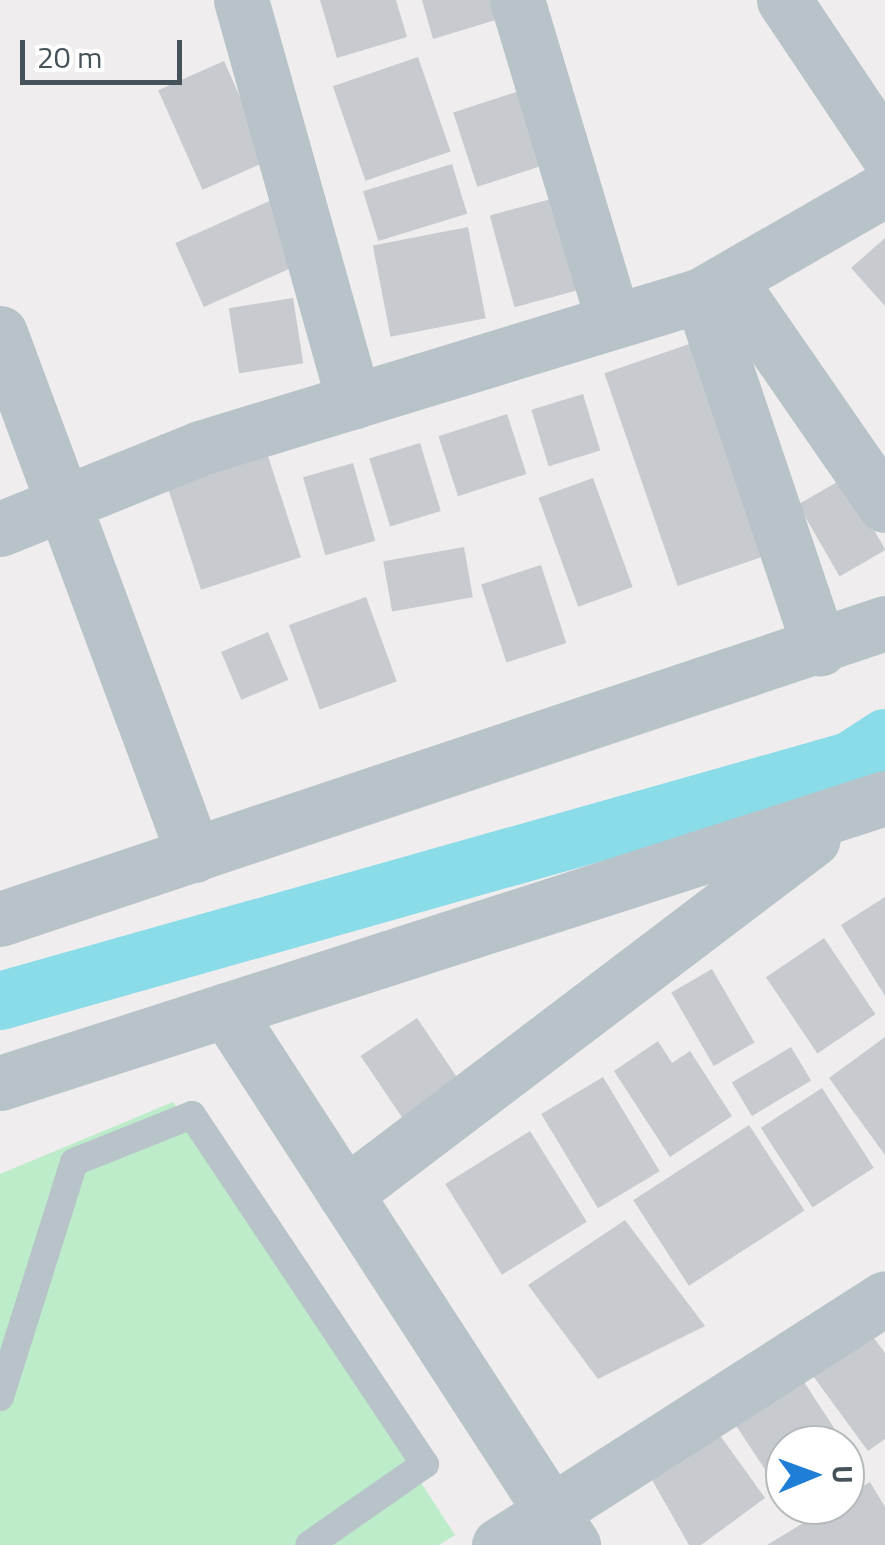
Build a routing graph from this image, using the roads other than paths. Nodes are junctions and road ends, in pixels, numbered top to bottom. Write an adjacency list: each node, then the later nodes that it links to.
1 (240, 0): 9 (street)
2 (517, 0): 7 (street)
3 (784, 0): 4 (street)
4 (885, 152)
5 (885, 189): 6 (street)
6 (716, 289): 7 (street); 10 (street); 14 (street)
7 (613, 320): 9 (street)
8 (0, 333): 11 (street)
9 (354, 401): 11 (street)
10 (885, 505)
11 (61, 506): 12 (street); 16 (street)
12 (0, 529)
13 (885, 623): 14 (street)
14 (820, 650): 16 (street)
15 (865, 806): 18 (street); 20 (street)
16 (194, 855): 17 (street)
17 (0, 919)
18 (226, 1010): 19 (street); 20 (street)
19 (0, 1083)
20 (345, 1194): 23 (street)
21 (885, 1298): 23 (street)
22 (0, 1397): 24 (lane)
23 (562, 1528): 25 (street)
24 (309, 1545)
25 (500, 1545)

